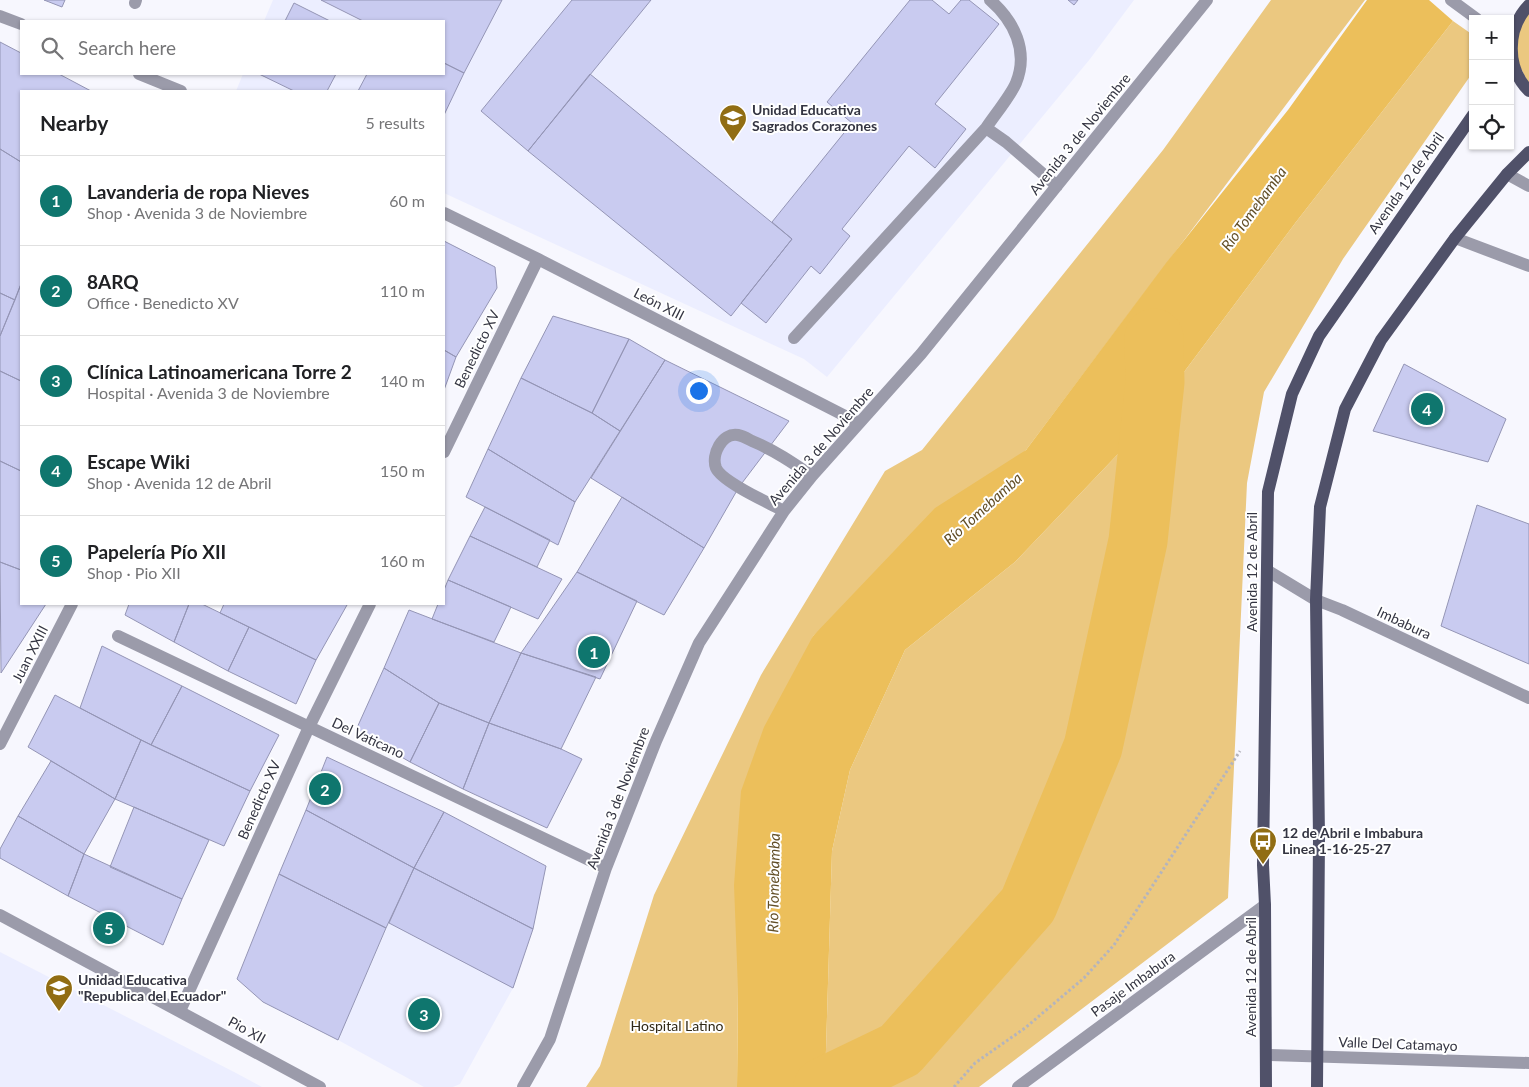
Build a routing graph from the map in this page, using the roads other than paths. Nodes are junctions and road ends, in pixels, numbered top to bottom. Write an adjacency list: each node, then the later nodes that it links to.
1 (990, 0): 14 (street)
2 (1207, 0): 17 (street, Avenida 3 de Noviembre)
3 (1451, 0): 5 (street)
4 (1529, 5): 8 (main road)
5 (1471, 15)
6 (0, 16): 7 (street)
7 (20, 24)
8 (1514, 30)
9 (1513, 60): 12 (main road)
10 (141, 75): 11 (street)
11 (179, 90)
12 (1529, 91)
13 (1469, 120): 28 (main road, Avenida 12 de Abril)
14 (986, 128): 17 (street); 23 (street)
15 (1529, 152): 16 (main road)
16 (1507, 174): 18 (street); 20 (main road)
17 (1057, 186): 24 (street, Avenida 3 de Noviembre)
18 (1529, 186)
19 (445, 213): 21 (street, León XIII)
20 (1455, 238): 22 (street); 29 (main road)
21 (538, 259): 24 (street, León XIII); 25 (street, Benedicto XV)
22 (1529, 266)
23 (794, 338)
24 (860, 423): 26 (street, Avenida 3 de Noviembre)
25 (445, 450)
26 (812, 476): 27 (street, Avenida 3 de Noviembre); 27 (street)
27 (784, 511): 36 (street, Avenida 3 de Noviembre)
28 (1268, 571): 29 (street, Imbabura); 37 (main road, Avenida 12 de Abril)
29 (1316, 600): 33 (street, Imbabura); 41 (main road)
30 (71, 605): 35 (street, Juan XXIII)
31 (370, 605): 34 (street, Benedicto XV)
32 (118, 636): 34 (street, Del Vaticano)
33 (1529, 698)
34 (309, 727): 36 (street, Del Vaticano); 39 (street, Benedicto XV)
35 (0, 744)
36 (606, 868): 44 (street, Avenida 3 de Noviembre)
37 (1265, 905): 40 (main road, Avenida 12 de Abril); 45 (street, Pasaje Imbabura)
38 (0, 915): 39 (street, Pio XII)
39 (180, 1011): 43 (street, Pio XII)
40 (1266, 1055): 41 (street, Valle Del Catamayo); 46 (main road, Avenida 12 de Abril)
41 (1317, 1057): 42 (street, Valle Del Catamayo); 47 (main road)
42 (1529, 1063)
43 (320, 1087)
44 (523, 1087)
45 (1018, 1087)
46 (1266, 1087)
47 (1317, 1087)

